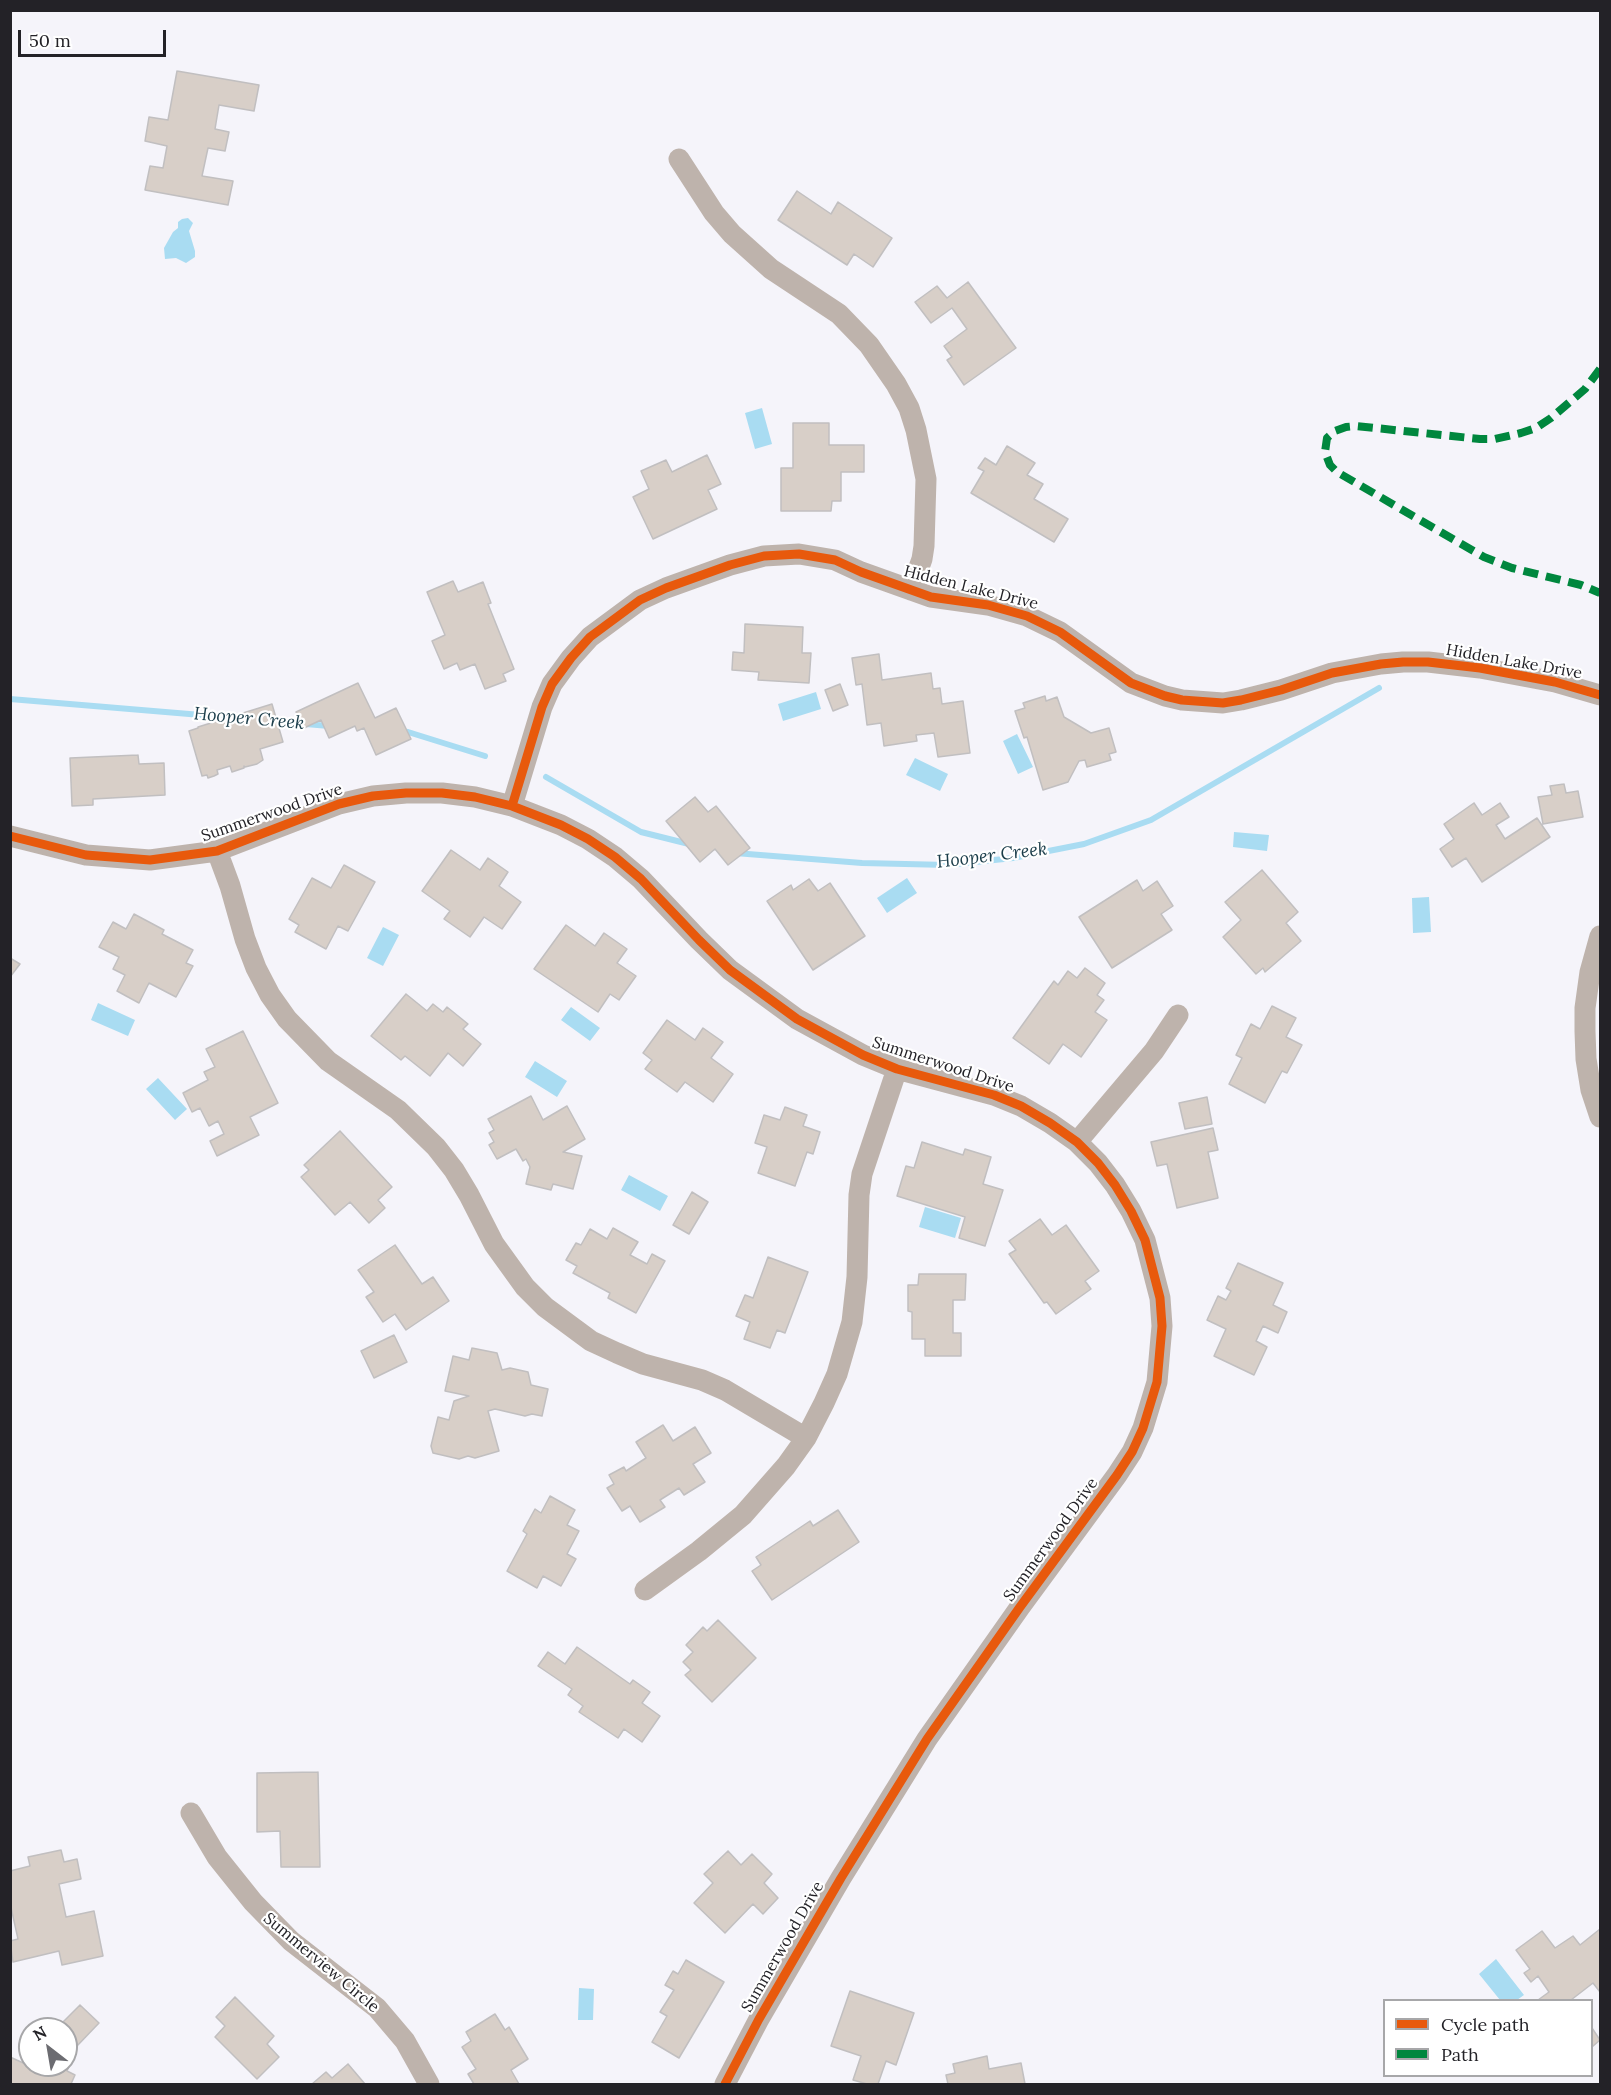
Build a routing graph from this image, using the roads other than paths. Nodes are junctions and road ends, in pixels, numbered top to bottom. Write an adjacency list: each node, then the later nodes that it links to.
1 (679, 159): 2 (street)
2 (911, 590): 3 (street, Hidden Lake Drive); 4 (street, Hidden Lake Drive)
3 (1600, 695)
4 (512, 806): 6 (street, Summerwood Drive); 9 (street, Summerwood Drive)
5 (10, 837): 6 (street, Summerwood Drive)
6 (217, 851): 12 (street)
7 (1600, 936): 10 (street)
8 (1178, 1015): 11 (street)
9 (897, 1068): 11 (street, Summerwood Drive); 12 (street)
10 (1600, 1117)
11 (1077, 1142): 16 (street, Summerwood Drive)
12 (806, 1438): 13 (street)
13 (645, 1590)
14 (191, 1813): 15 (street, Summerview Circle)
15 (429, 2085)
16 (725, 2085)

